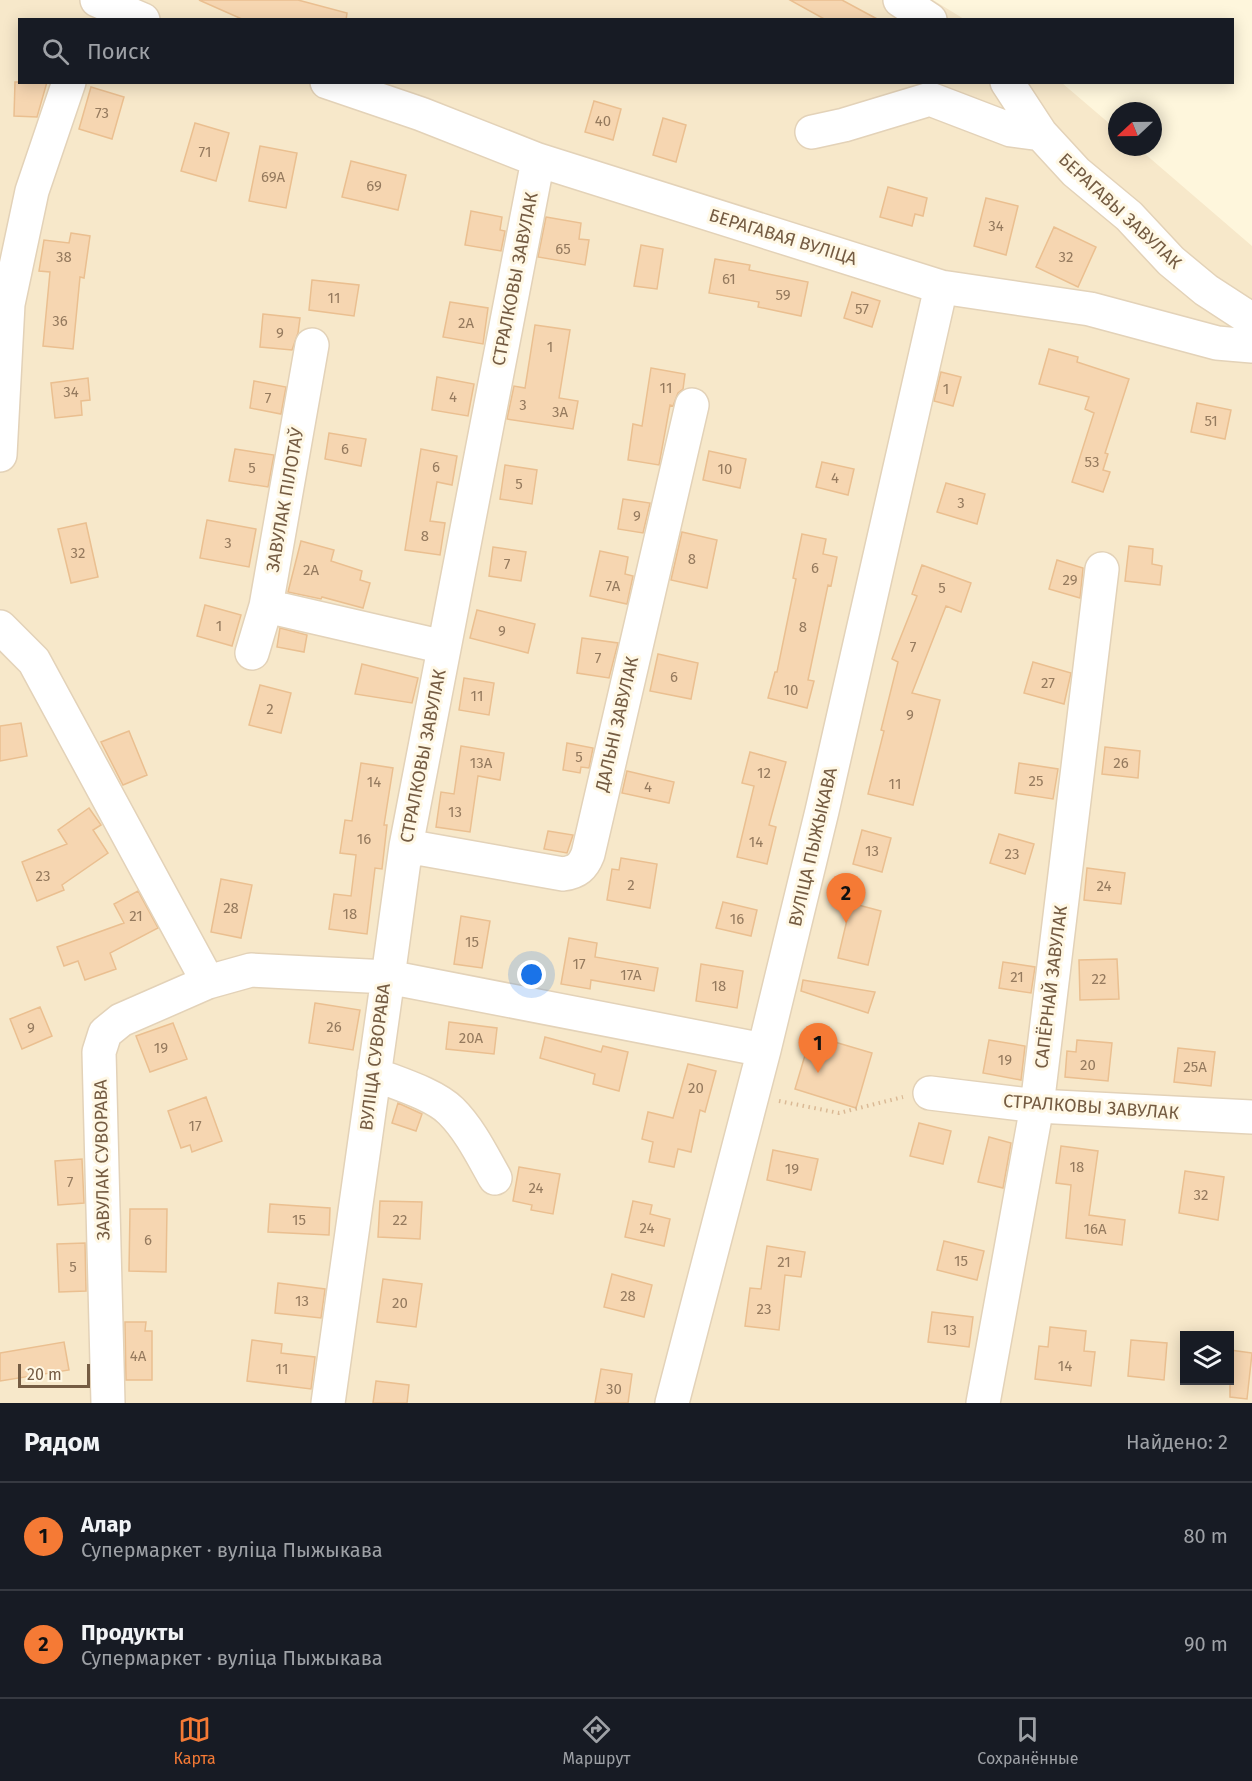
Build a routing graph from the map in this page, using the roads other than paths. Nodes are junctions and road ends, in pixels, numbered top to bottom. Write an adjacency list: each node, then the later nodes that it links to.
1 (97, 0): 3 (street)
2 (900, 0): 4 (street)
3 (138, 18)
4 (927, 18)
5 (68, 84): 16 (street)
6 (333, 84): 10 (street, БЕРАГАВАЯ ВУЛІЦА)
7 (1008, 84): 9 (street, БЕРАГАВЫ ЗАВУЛАК)
8 (812, 132): 9 (street)
9 (1041, 134): 12 (street, БЕРАГАВЫ ЗАВУЛАК)
10 (538, 160): 11 (street, БЕРАГАВАЯ ВУЛІЦА); 20 (street, СТРАЛКОВЫ ЗАВУЛАК)
11 (940, 287): 14 (street, БЕРАГАВАЯ ВУЛІЦА); 25 (street, ВУЛІЦА ПЫЖЫКАВА)
12 (1252, 320)
13 (312, 345): 18 (street, ЗАВУЛАК ПІЛОТАЎ)
14 (1252, 346)
15 (692, 405): 22 (street, ДАЛЬНІ ЗАВУЛАК)
16 (0, 456)
17 (1101, 568): 28 (street, САПЁРНАЙ ЗАВУЛАК)
18 (266, 606): 20 (street); 21 (street, ЗАВУЛАК ПІЛОТАЎ)
19 (0, 627): 24 (street)
20 (444, 647): 22 (street, СТРАЛКОВЫ ЗАВУЛАК)
21 (252, 652)
22 (406, 846): 23 (street, СТРАЛКОВЫ ЗАВУЛАК)
23 (388, 976): 24 (street, ВУЛІЦА СУВОРАВА); 25 (street); 26 (street, ВУЛІЦА СУВОРАВА)
24 (208, 982): 31 (street, ЗАВУЛАК СУВОРАВА)
25 (764, 1050): 33 (street, ВУЛІЦА ПЫЖЫКАВА)
26 (374, 1074): 30 (street); 32 (street, ВУЛІЦА СУВОРАВА)
27 (930, 1093): 28 (street, СТРАЛКОВЫ ЗАВУЛАК)
28 (1037, 1106): 29 (street, СТРАЛКОВЫ ЗАВУЛАК); 34 (street, САПЁРНАЙ ЗАВУЛАК)
29 (1252, 1117)
30 (495, 1178)
31 (108, 1403)
32 (328, 1403)
33 (672, 1403)
34 (983, 1403)

